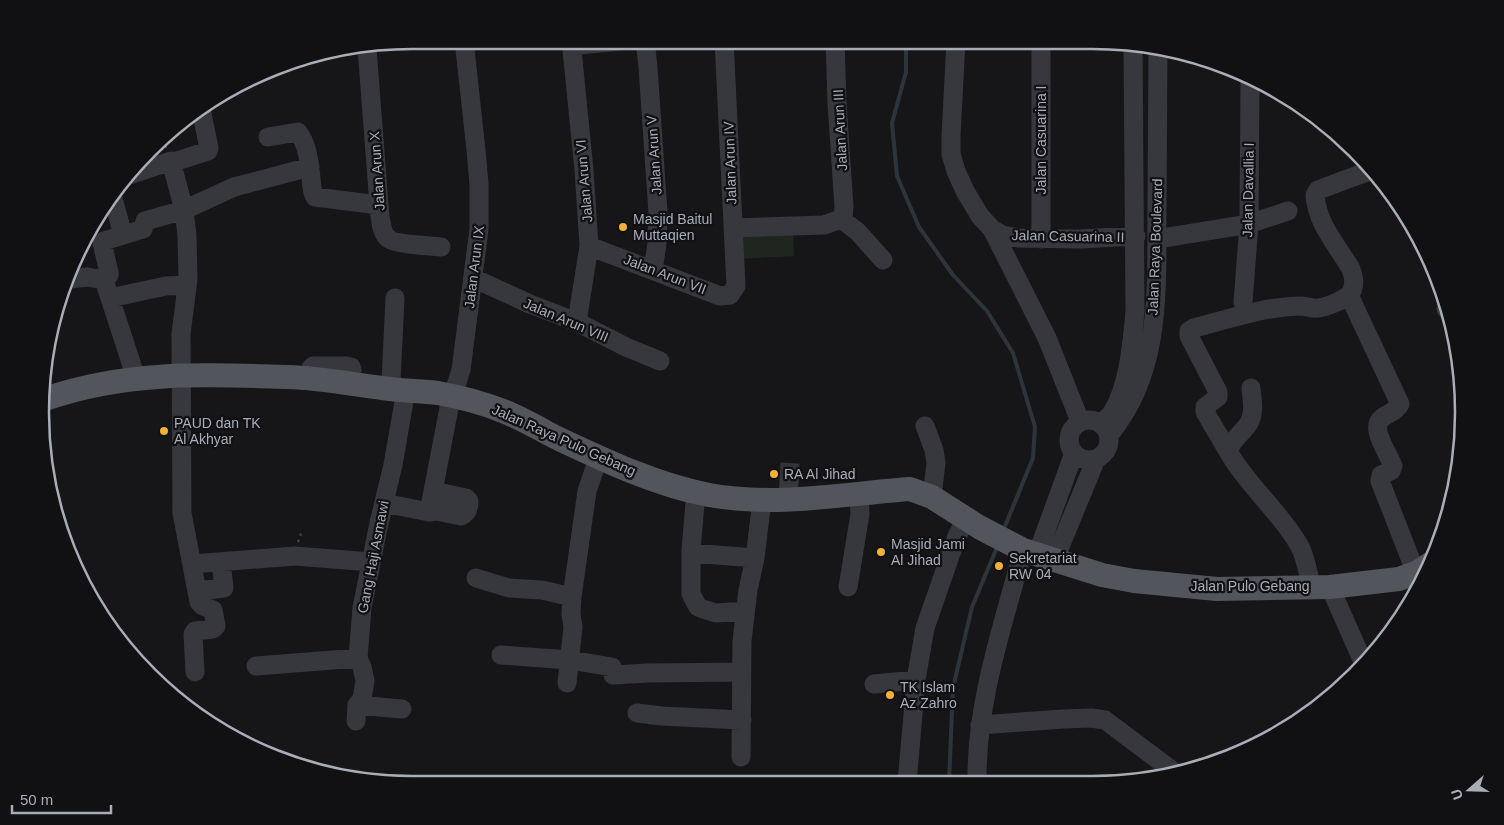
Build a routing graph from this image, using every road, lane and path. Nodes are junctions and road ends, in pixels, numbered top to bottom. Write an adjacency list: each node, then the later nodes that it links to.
1 (465, 49): 34 (street, Jalan Arun IX)
2 (572, 49): 30 (street, Jalan Arun VI)
3 (646, 49): 33 (street, Jalan Arun V)
4 (724, 49): 24 (street, Jalan Arun IV)
5 (835, 49): 22 (street, Jalan Arun III)
6 (956, 49): 25 (street, Jalan Casuarina II)
7 (1041, 49): 28 (street, Jalan Casuarina I)
8 (362, 52): 19 (street, Jalan Arun X)
9 (1133, 52): 27 (street, Jalan Raya Boulevard)
10 (1158, 55): 29 (street, Jalan Raya Boulevard)
11 (1250, 85): 23 (street, Jalan Davallia I)
12 (202, 116): 14 (street)
13 (268, 137): 15 (street)
14 (177, 160)
15 (310, 167): 19 (street); 20 (street)
16 (141, 171): 20 (street)
17 (1365, 173): 39 (street)
18 (114, 204): 26 (street)
19 (379, 205): 31 (street, Jalan Arun X)
20 (184, 210): 26 (street); 36 (street)
21 (1288, 211): 23 (street)
22 (842, 219): 24 (street); 32 (street)
23 (1249, 224): 29 (street); 41 (street, Jalan Davallia I)
24 (733, 228): 37 (street, Jalan Arun IV)
25 (992, 229): 28 (street, Jalan Casuarina II); 50 (street)
26 (123, 235): 38 (street)
27 (1136, 236): 28 (street, Jalan Casuarina II); 52 (street, Jalan Raya Boulevard)
28 (1041, 238)
29 (1157, 239): 52 (street, Jalan Raya Boulevard)
30 (589, 246): 33 (street, Jalan Arun VII); 42 (street, Jalan Arun VI)
31 (441, 247)
32 (883, 260)
33 (653, 270): 37 (street, Jalan Arun VII)
34 (472, 278): 42 (street, Jalan Arun VIII); 48 (street, Jalan Arun IX)
35 (74, 279): 38 (street)
36 (187, 285): 38 (street); 44 (street)
37 (736, 286)
38 (107, 289): 45 (street)
39 (1349, 295): 54 (street); 71 (street)
40 (395, 298): 47 (street, Gang Haji Asmawi)
41 (1243, 302)
42 (577, 322): 43 (street, Jalan Arun VIII)
43 (660, 361)
44 (182, 376): 45 (main road, Jalan Raya Pulo Gebang); 47 (main road, Jalan Raya Pulo Gebang); 70 (street)
45 (136, 378): 49 (main road, Jalan Raya Pulo Gebang)
46 (1251, 388): 54 (street)
47 (397, 390): 48 (main road, Jalan Raya Pulo Gebang); 62 (street, Gang Haji Asmawi)
48 (453, 396): 55 (main road, Jalan Raya Pulo Gebang); 57 (street, Jalan Arun IX)
49 (50, 398)
50 (1080, 421): 52 (street); 53 (street)
51 (925, 426): 60 (street)
52 (1105, 429): 56 (street)
53 (1074, 453): 56 (street); 65 (street)
54 (1229, 453): 74 (street)
55 (599, 456): 58 (main road, Jalan Raya Pulo Gebang); 77 (street)
56 (1096, 459): 65 (street)
57 (434, 491): 63 (street, Jalan Arun IX); 63 (street)
58 (696, 492): 61 (main road, Jalan Raya Pulo Gebang); 66 (street)
59 (859, 494): 60 (main road, Jalan Raya Pulo Gebang); 61 (main road, Jalan Raya Pulo Gebang); 75 (street)
60 (932, 497): 64 (main road, Jalan Raya Pulo Gebang)
61 (762, 500): 67 (street)
62 (384, 503): 63 (street); 69 (street, Gang Haji Asmawi)
63 (429, 512)
64 (973, 523): 65 (main road, Jalan Raya Pulo Gebang); 86 (street)
65 (1032, 552): 74 (main road, Jalan Pulo Gebang); 92 (street)
66 (691, 553): 67 (street); 78 (street)
67 (756, 558): 78 (street)
68 (221, 562): 69 (street); 70 (street); 76 (street)
69 (371, 562): 81 (street, Gang Haji Asmawi)
70 (192, 564): 76 (street)
71 (1422, 565)
72 (1419, 570): 74 (main road, Jalan Pulo Gebang)
73 (476, 578): 77 (street)
74 (1320, 586): 80 (street)
75 (848, 587)
76 (197, 591): 84 (street)
77 (572, 597): 82 (street)
78 (745, 611): 85 (street)
79 (500, 655): 82 (street)
80 (1360, 657)
81 (358, 658): 83 (street); 89 (street, Gang Haji Asmawi)
82 (570, 660): 85 (street); 87 (street)
83 (256, 666)
84 (195, 672)
85 (742, 672): 91 (street)
86 (916, 680): 88 (street); 95 (street)
87 (567, 683)
88 (874, 684)
89 (402, 709)
90 (637, 713): 91 (street)
91 (742, 720): 93 (street)
92 (980, 725): 94 (street); 96 (street)
93 (741, 758)
94 (1169, 768)
95 (908, 776)
96 (977, 776)

